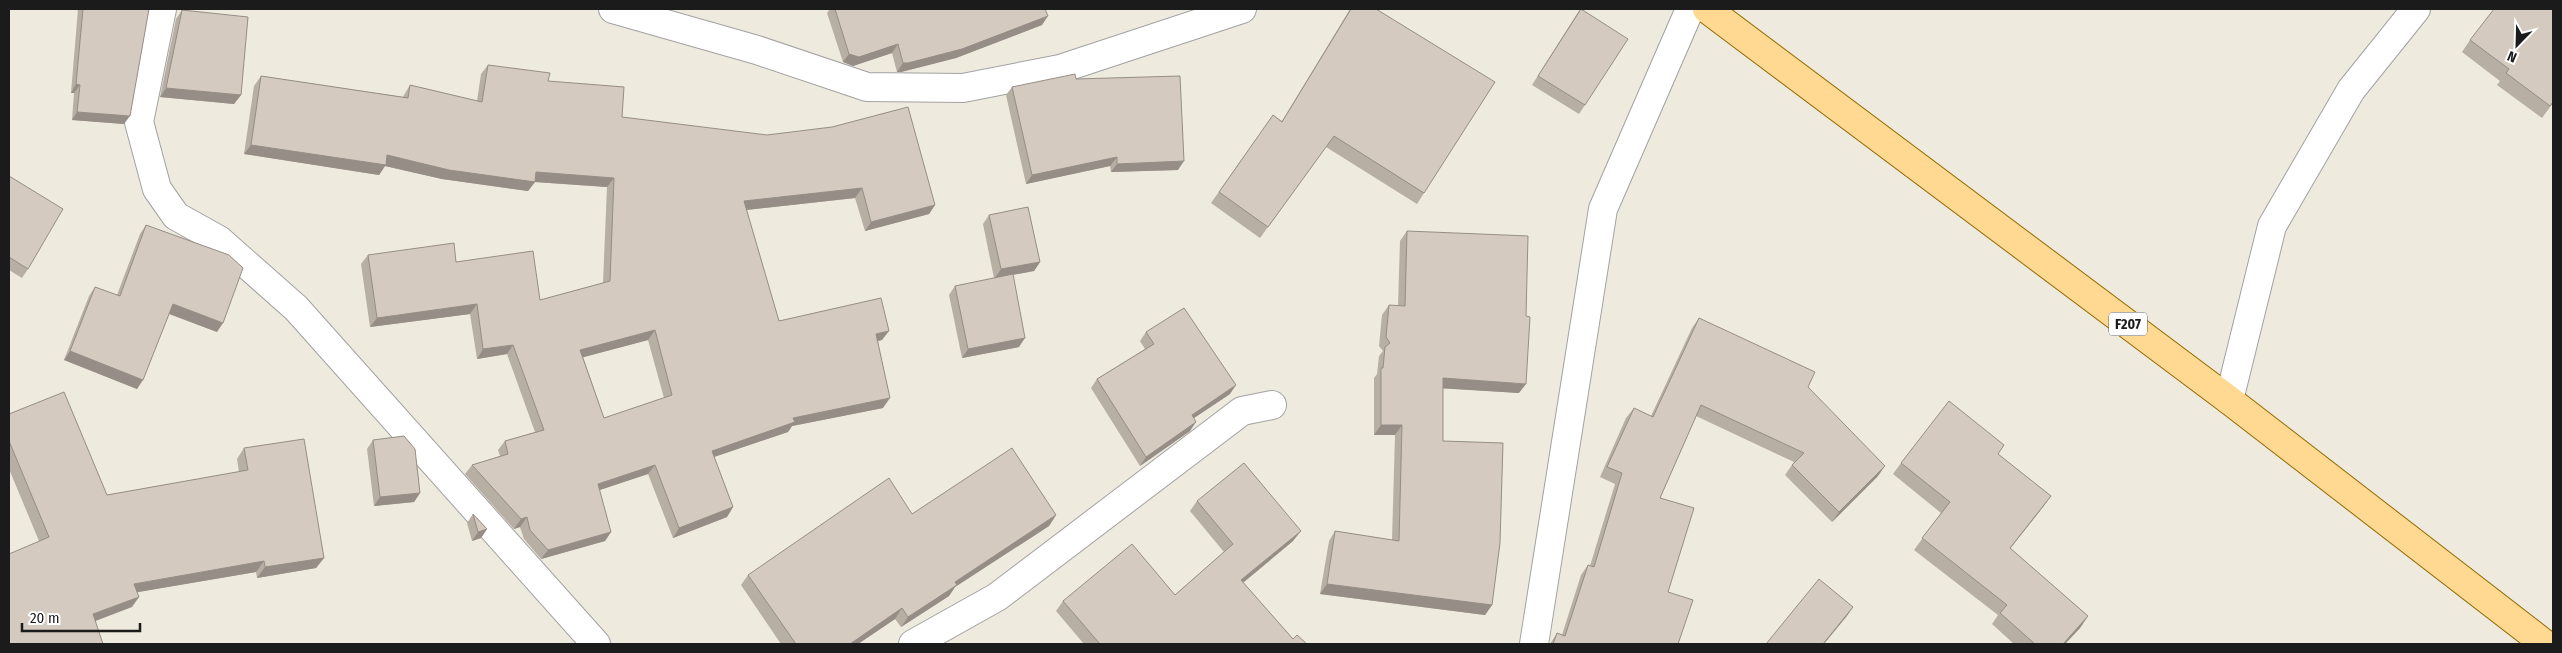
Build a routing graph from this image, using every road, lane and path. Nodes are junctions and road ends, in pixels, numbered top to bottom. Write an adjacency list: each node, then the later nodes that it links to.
1 (162, 9): 9 (street)
2 (613, 9): 3 (street)
3 (1242, 9)
4 (1690, 9): 11 (street)
5 (1707, 9): 7 (main road, F207)
6 (2416, 9): 7 (street)
7 (2230, 400): 12 (main road, F207)
8 (1272, 405): 10 (street)
9 (596, 644)
10 (913, 644)
11 (1534, 644)
12 (2545, 644)

